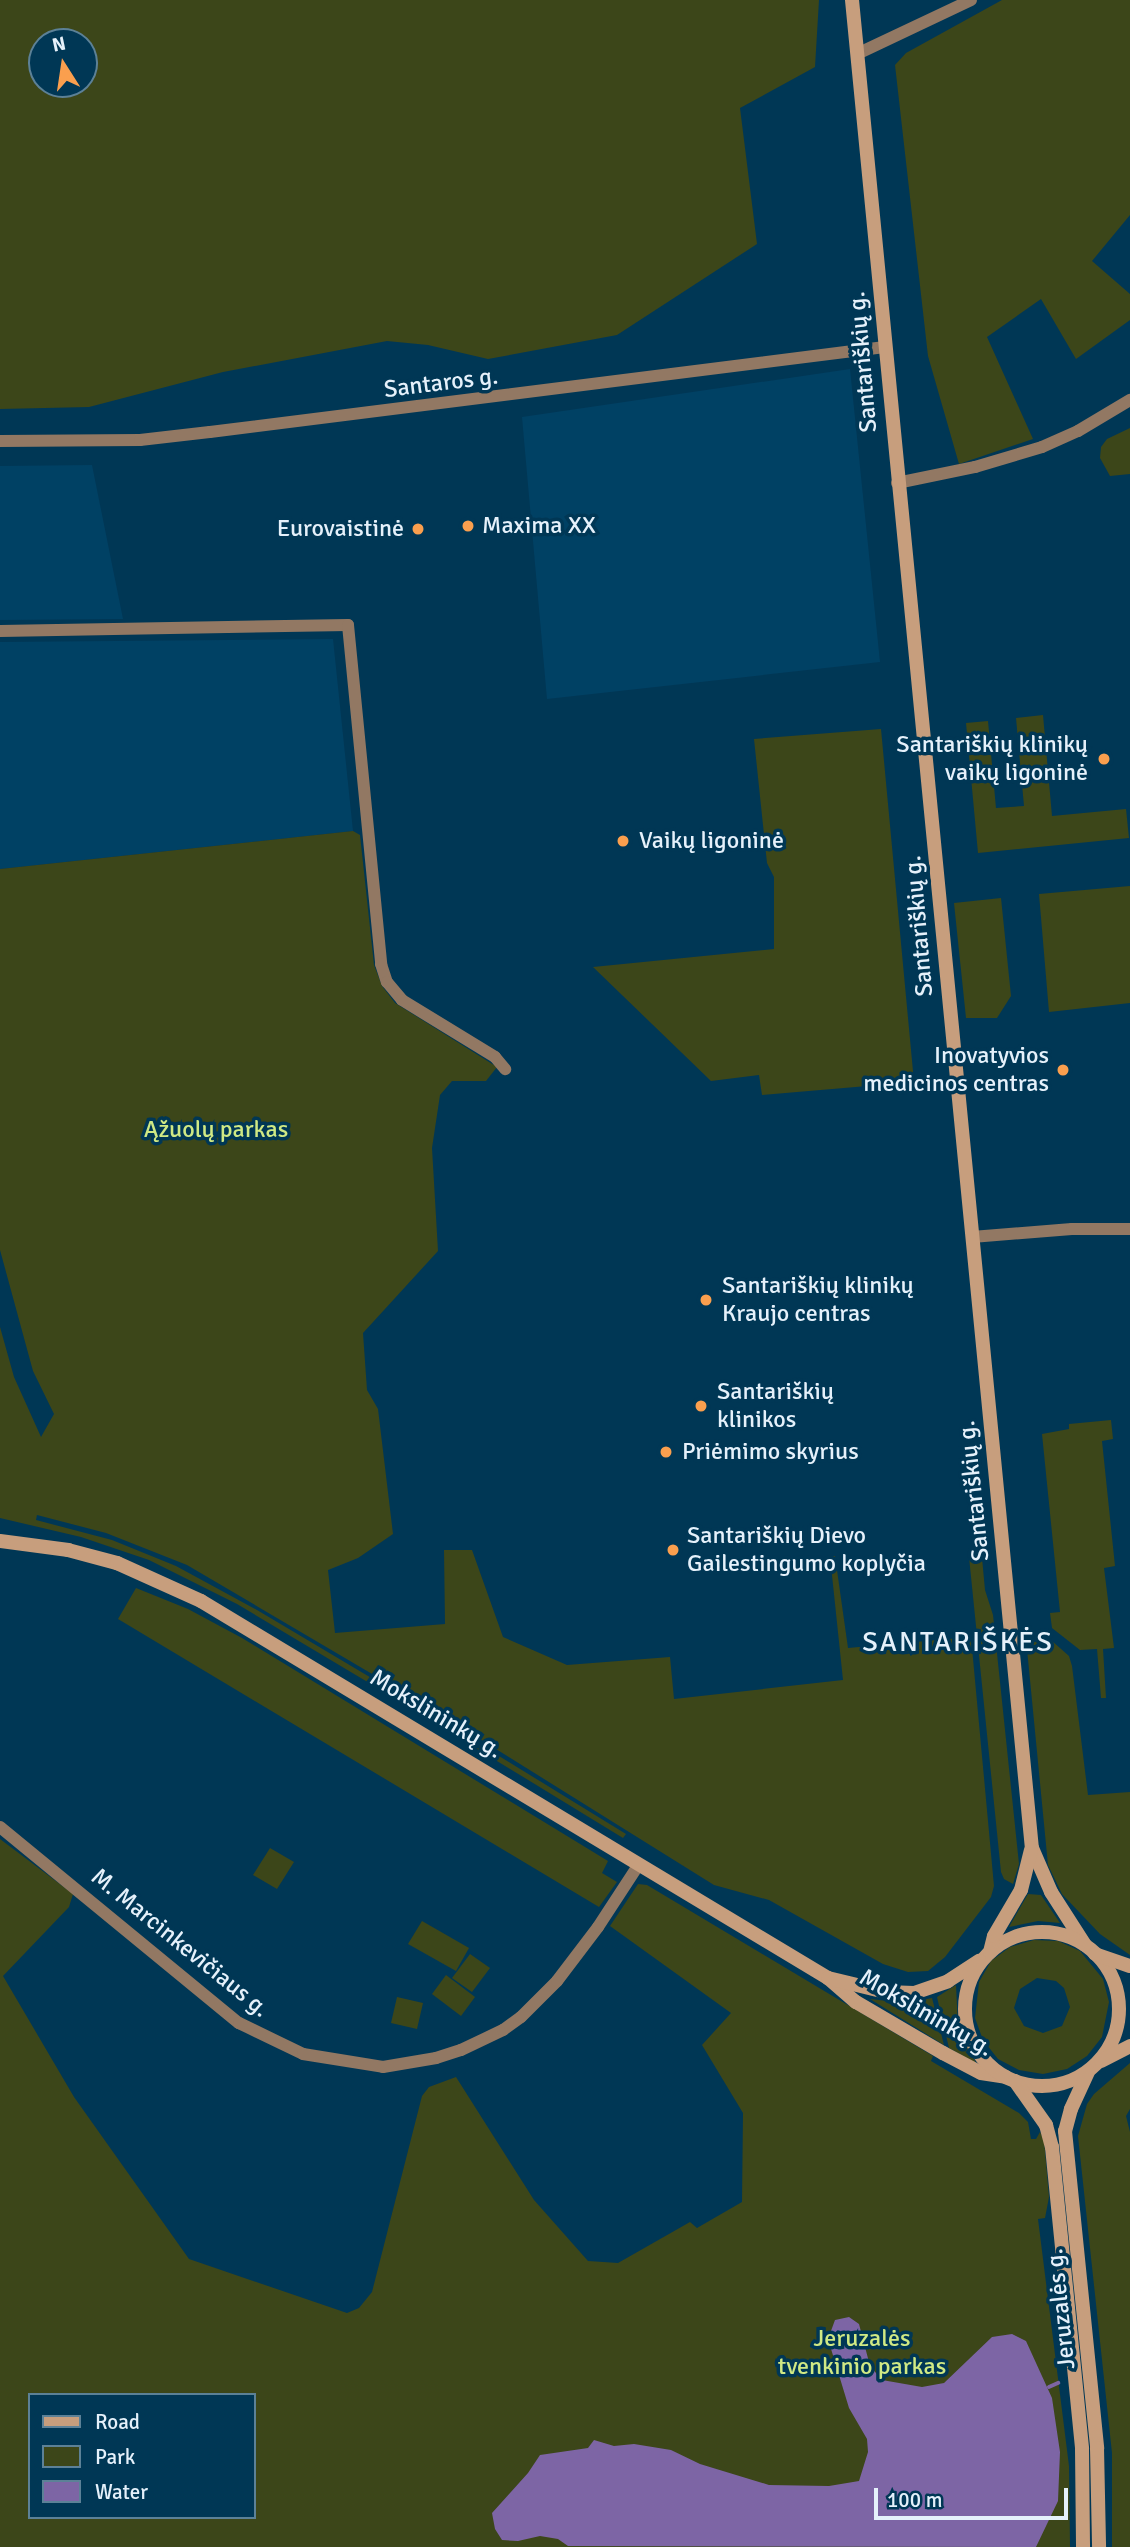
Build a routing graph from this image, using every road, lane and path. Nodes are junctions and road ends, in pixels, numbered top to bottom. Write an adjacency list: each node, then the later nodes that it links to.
1 (852, 0): 3 (main road, Santariškių g.)
2 (971, 0): 3 (street)
3 (858, 54): 4 (main road, Santariškių g.)
4 (885, 347): 6 (street, Santaros g.); 7 (main road, Santariškių g.)
5 (1130, 400): 7 (street)
6 (0, 441)
7 (897, 483): 11 (main road, Santariškių g.)
8 (0, 631): 9 (street)
9 (505, 1069)
10 (1130, 1229): 11 (street)
11 (972, 1237): 14 (main road, Santariškių g.)
12 (0, 1541): 15 (main road, Mokslininkų g.)
13 (0, 1827): 15 (street, M. Marcinkevičiaus g.)
14 (1032, 1848): 16 (main road, Santariškių g.); 17 (main road, Santariškių g.)
15 (639, 1864): 19 (main road, Mokslininkų g.)
16 (1090, 1950): 17 (main road); 18 (main road); 21 (main road)
17 (987, 1955): 19 (main road, Mokslininkų g.); 22 (main road)
18 (1130, 1966)
19 (828, 1978): 22 (main road, Mokslininkų g.)
20 (1130, 2046): 21 (main road)
21 (1092, 2067): 22 (main road); 24 (main road, Jeruzalės g.)
22 (1010, 2079): 23 (main road, Jeruzalės g.)
23 (1083, 2547)
24 (1099, 2547)

